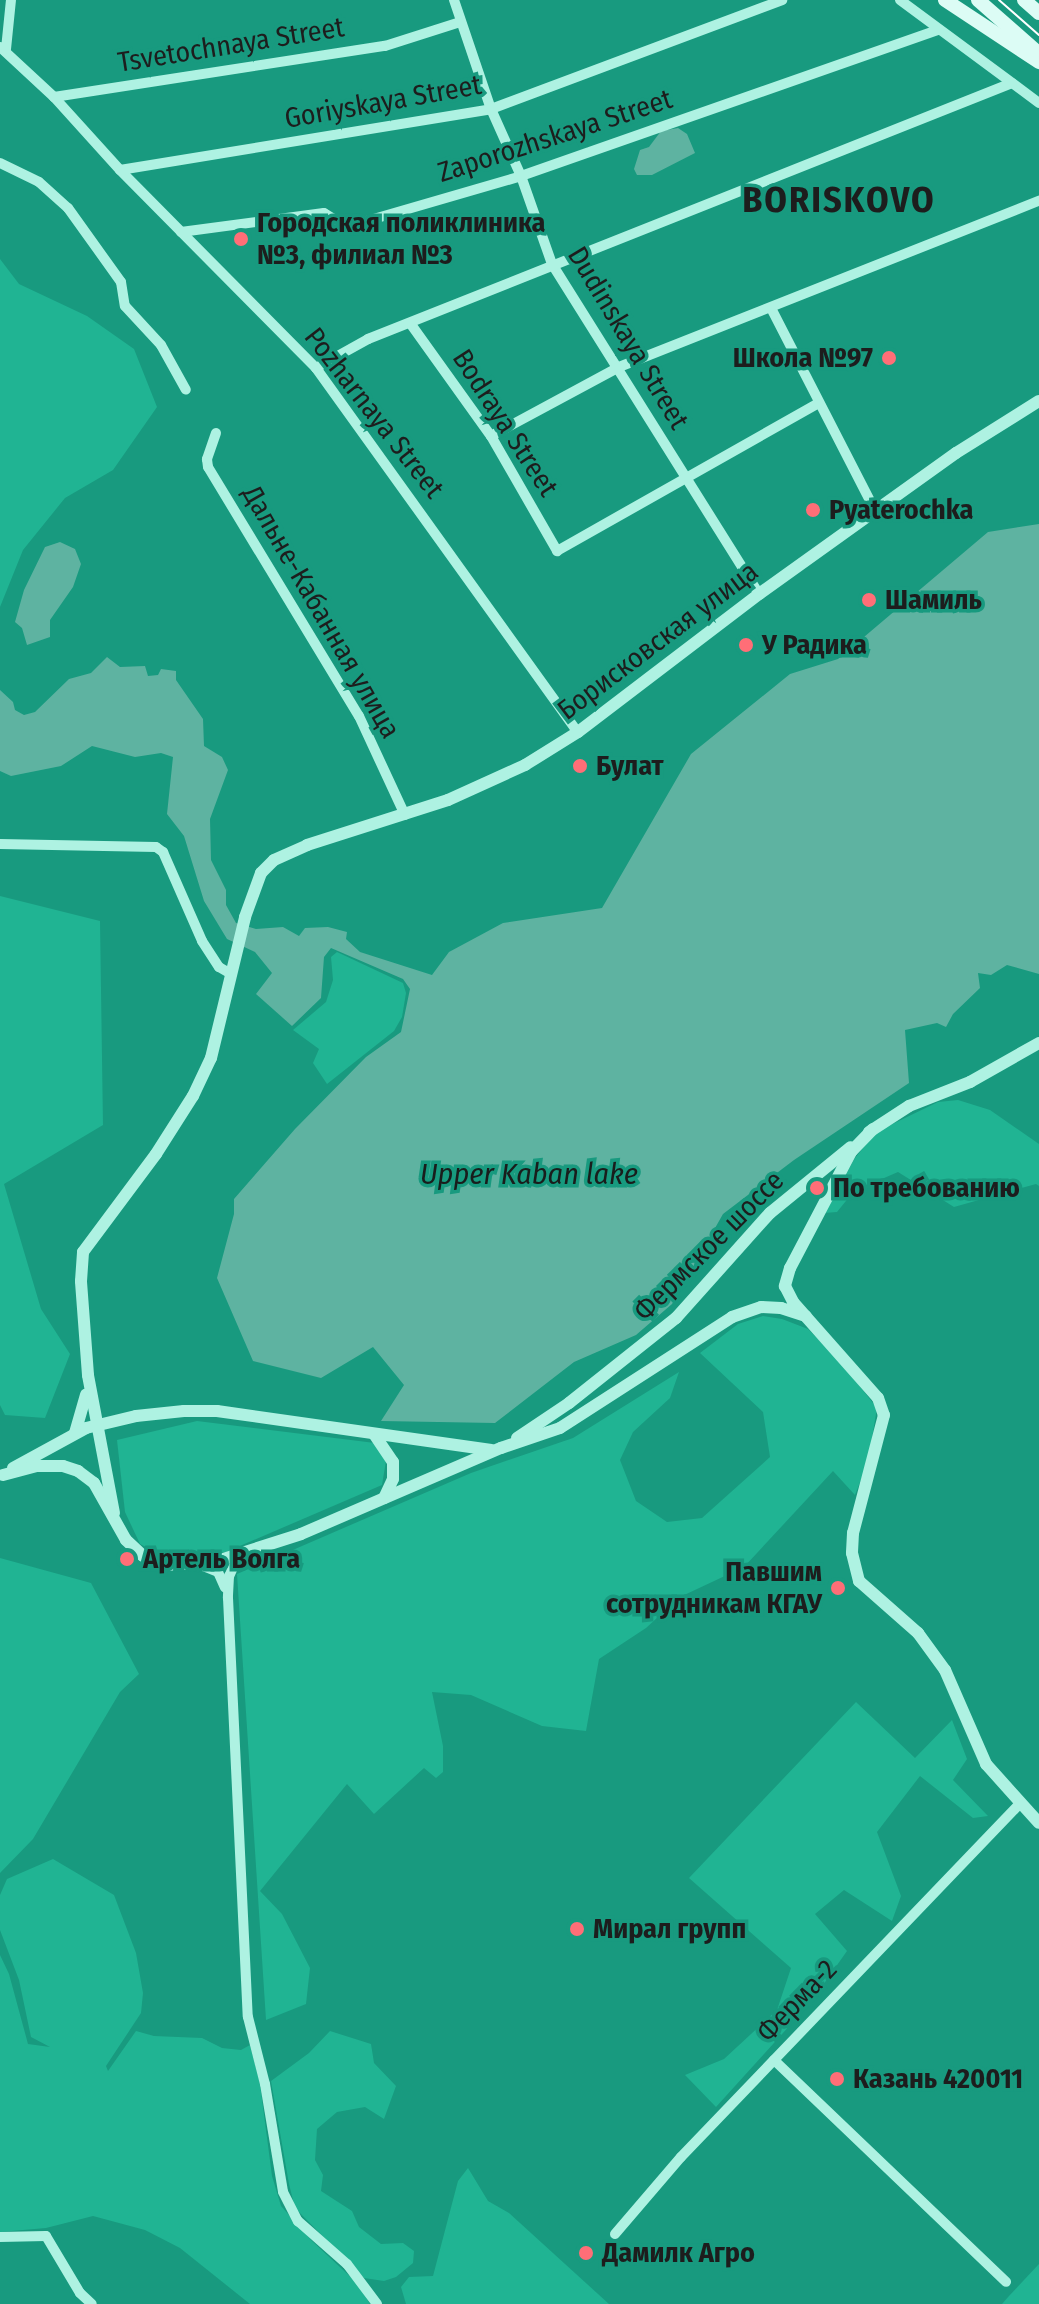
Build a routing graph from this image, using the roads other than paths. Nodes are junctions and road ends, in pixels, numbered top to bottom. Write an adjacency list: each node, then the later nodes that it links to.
1 (11, 0): 11 (street)
2 (454, 0): 9 (street, Dudinskaya Street)
3 (782, 0): 17 (street, Goriyskaya Street)
4 (900, 0): 10 (street)
5 (945, 0): 13 (main road)
6 (978, 0): 12 (main road)
7 (1024, 0): 8 (main road)
8 (1039, 13)
9 (460, 22): 15 (street, Tsvetochnaya Street); 17 (street, Dudinskaya Street)
10 (939, 30): 14 (street); 20 (street, Zaporozhskaya Street)
11 (3, 48): 15 (street, Pozharnaya Street)
12 (1039, 54)
13 (1039, 62)
14 (1012, 83): 16 (street); 23 (street)
15 (54, 97): 19 (street, Pozharnaya Street)
16 (1039, 103)
17 (491, 109): 19 (street, Goriyskaya Street); 20 (street, Dudinskaya Street)
18 (0, 163): 28 (street)
19 (120, 170): 22 (street, Pozharnaya Street)
20 (521, 176): 22 (street, Zaporozhskaya Street); 23 (street, Dudinskaya Street)
21 (1039, 201): 24 (street)
22 (181, 232): 27 (street, Pozharnaya Street)
23 (552, 264): 25 (street); 26 (street, Dudinskaya Street)
24 (771, 308): 26 (street); 30 (street)
25 (410, 323): 27 (street); 32 (street, Bodraya Street)
26 (619, 367): 32 (street); 33 (street, Dudinskaya Street)
27 (316, 368): 36 (street, Pozharnaya Street)
28 (186, 390)
29 (1039, 401): 34 (street, Борисковская улица)
30 (819, 403): 33 (street); 34 (street)
31 (216, 433): 37 (street, Дальне-Кабанная улица)
32 (491, 436): 33 (street, Bodraya Street)
33 (683, 477): 35 (street, Dudinskaya Street)
34 (876, 512): 35 (street, Борисковская улица)
35 (759, 594): 36 (street, Борисковская улица)
36 (578, 732): 37 (street, Борисковская улица)
37 (405, 815): 39 (street, Борисковская улица)
38 (0, 844): 39 (street)
39 (231, 974): 43 (street)
40 (1039, 1043): 41 (street, Фермское шоссе)
41 (873, 1129): 42 (street); 47 (street, Фермское шоссе)
42 (806, 1316): 47 (street, Фермское шоссе); 54 (street)
43 (88, 1375): 44 (street, Фермское шоссе); 45 (street)
44 (95, 1425): 45 (street, Фермское шоссе); 46 (street, Фермское шоссе); 50 (street, Фермское шоссе)
45 (75, 1433): 48 (street, Фермское шоссе)
46 (374, 1434): 47 (street, Фермское шоссе); 49 (street)
47 (498, 1449): 49 (street, Фермское шоссе)
48 (1, 1476): 50 (street, Фермское шоссе)
49 (384, 1498): 51 (street, Фермское шоссе)
50 (114, 1513): 52 (street, Фермское шоссе)
51 (239, 1554): 52 (street, Фермское шоссе); 53 (street)
52 (199, 1565): 53 (street)
53 (228, 1598): 61 (street)
54 (1020, 1804): 55 (street); 56 (street, Ферма-2)
55 (1039, 1823)
56 (774, 2060): 57 (street, Ферма-2); 59 (street)
57 (615, 2234)
58 (0, 2237): 60 (street)
59 (1006, 2282)
60 (92, 2304)
61 (377, 2304)

